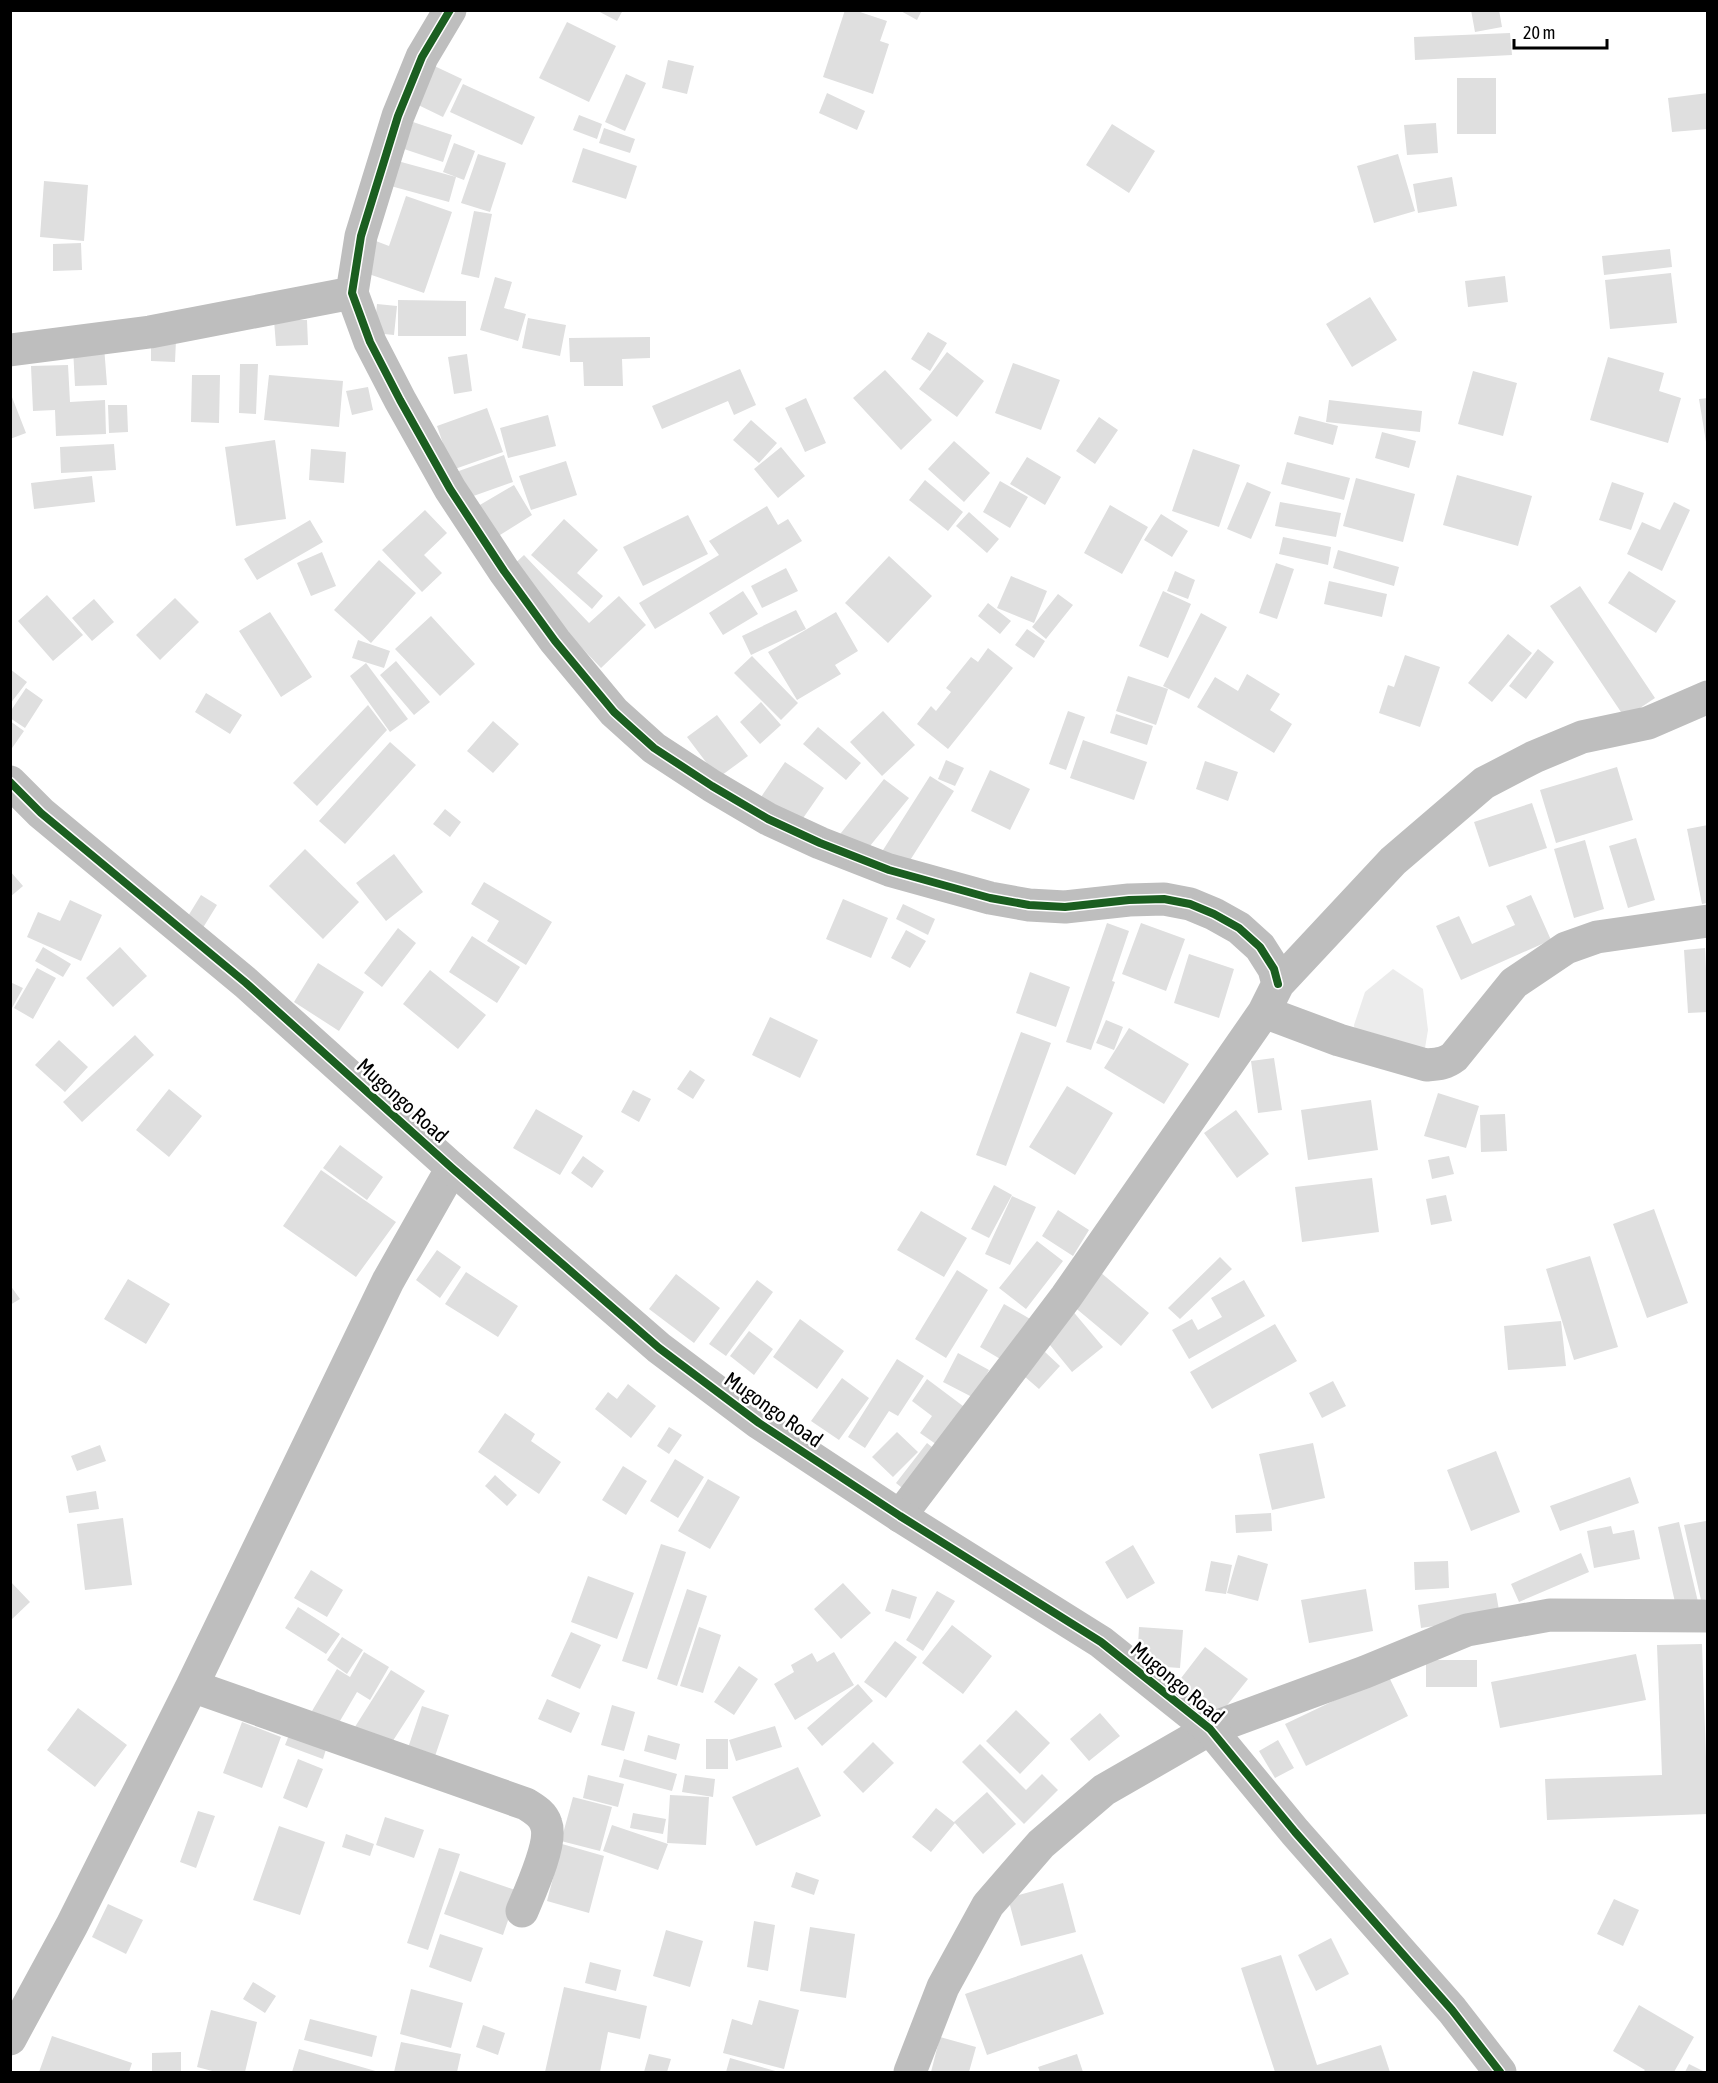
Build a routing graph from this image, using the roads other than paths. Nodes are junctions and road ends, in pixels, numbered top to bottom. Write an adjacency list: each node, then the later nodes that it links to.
1 (450, 10): 2 (street)
2 (352, 293): 3 (street); 7 (street)
3 (10, 350)
4 (1707, 696): 7 (street)
5 (10, 782): 8 (street, Mugongo Road)
6 (1707, 921): 7 (street)
7 (1271, 998): 9 (street)
8 (452, 1168): 9 (street, Mugongo Road); 11 (street)
9 (900, 1516): 12 (street, Mugongo Road)
10 (1707, 1616): 12 (street)
11 (192, 1686): 13 (street); 14 (street)
12 (1210, 1729): 15 (street); 16 (street, Mugongo Road)
13 (522, 1911)
14 (10, 2039)
15 (910, 2073)
16 (1500, 2073)

